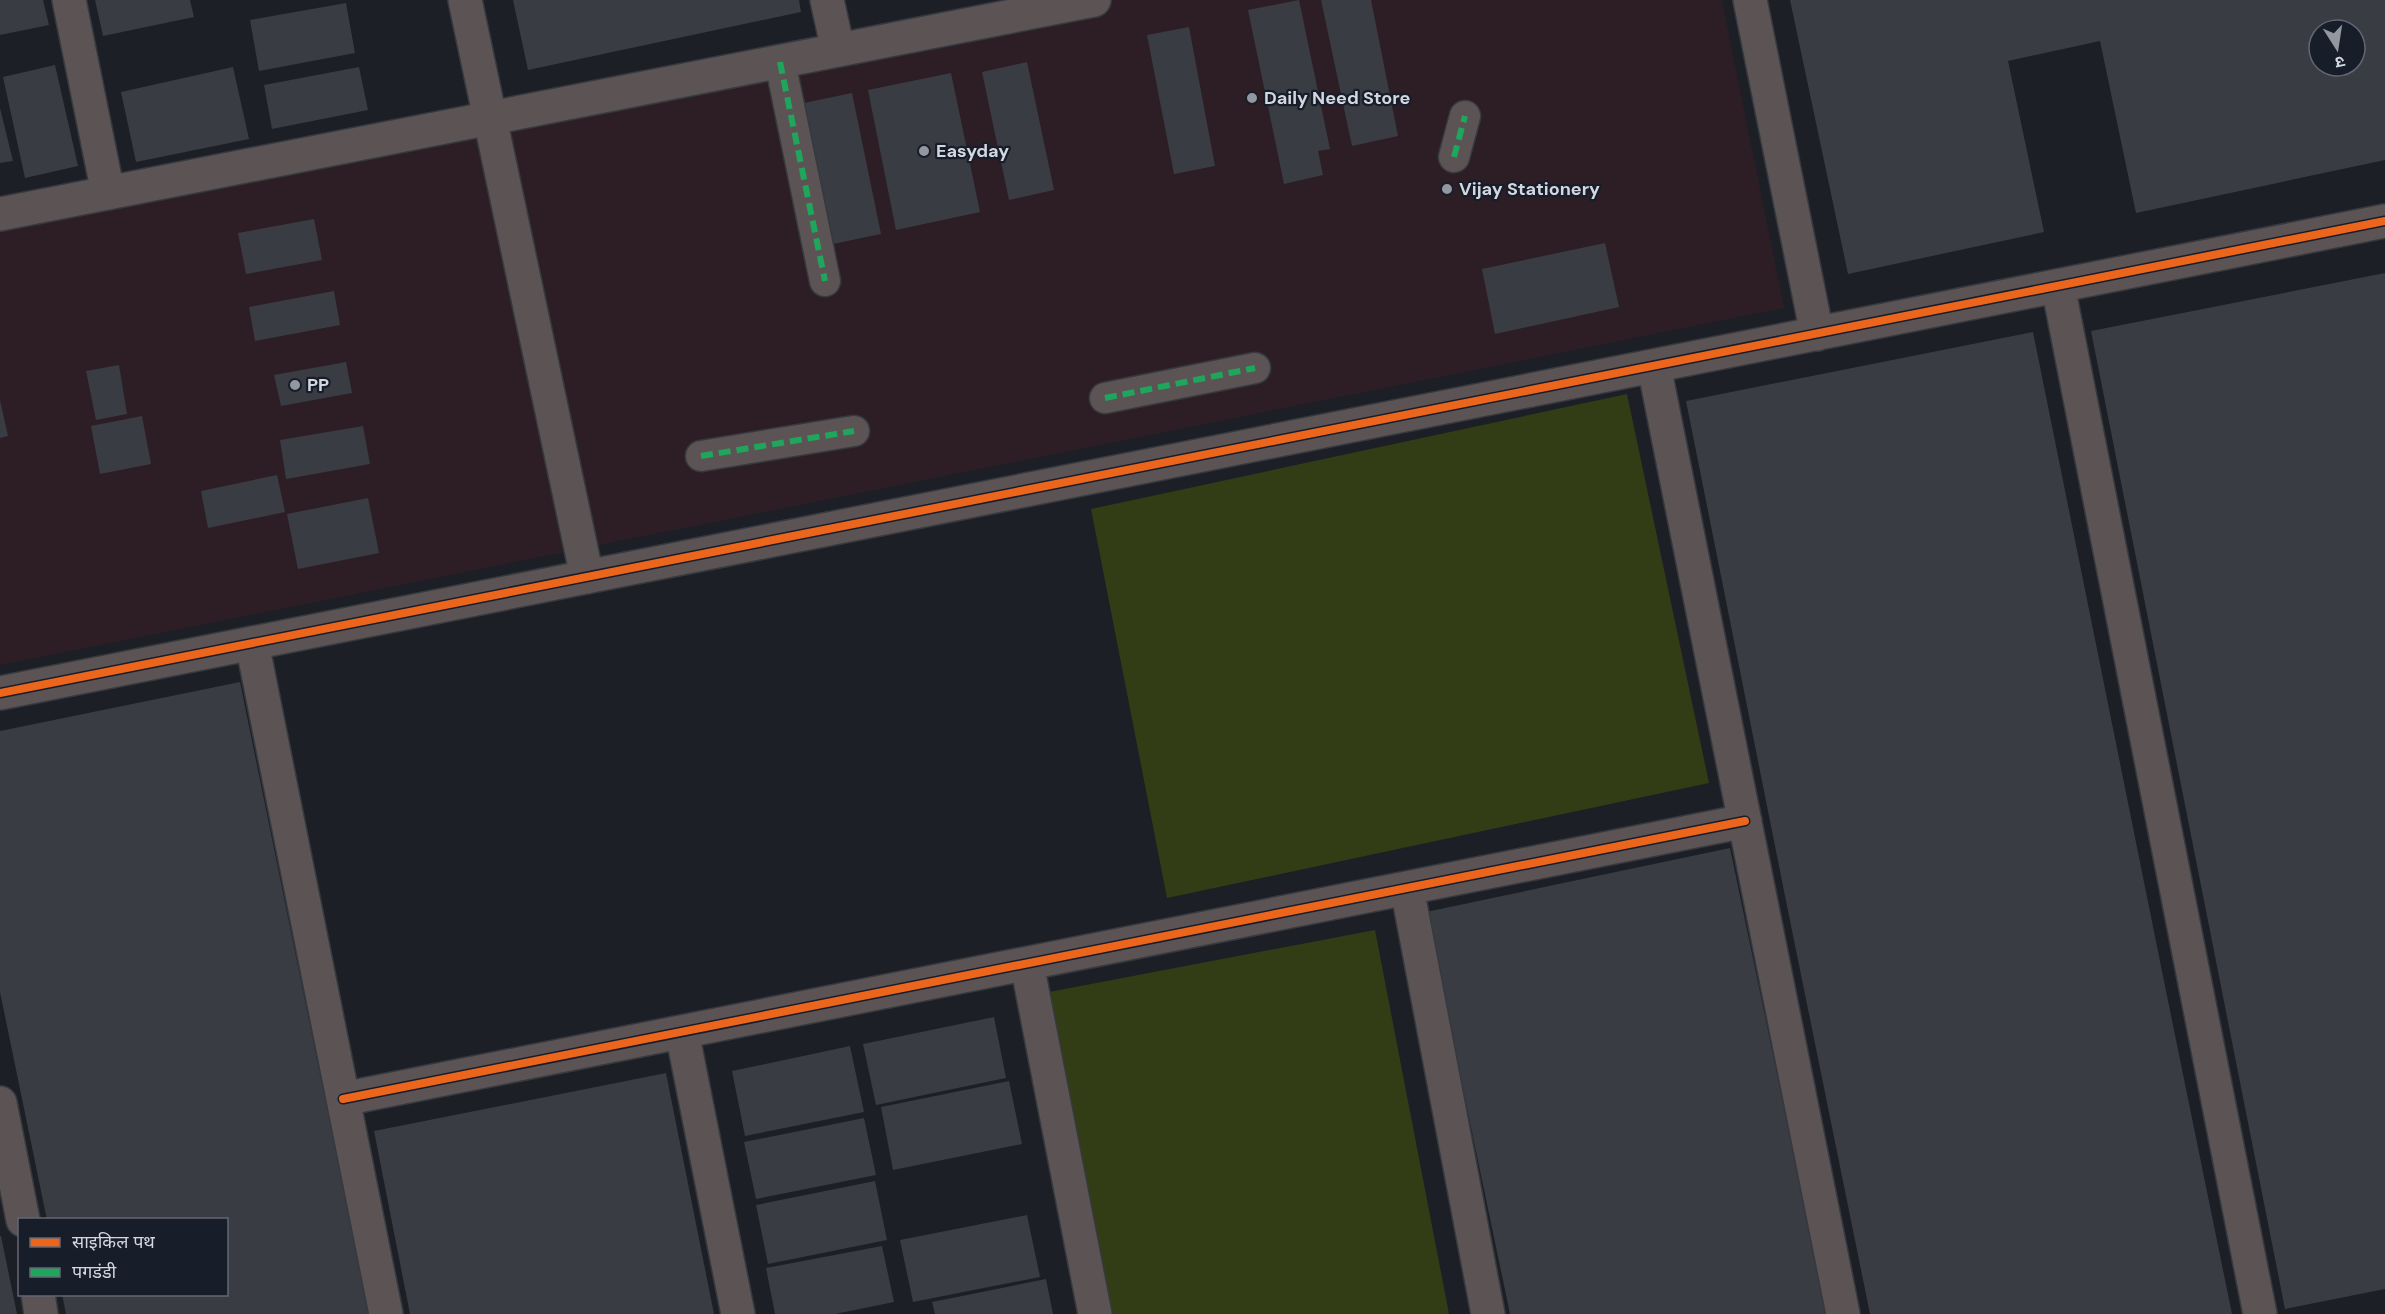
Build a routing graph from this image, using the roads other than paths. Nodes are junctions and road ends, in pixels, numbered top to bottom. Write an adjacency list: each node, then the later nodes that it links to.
1 (69, 0): 11 (street)
2 (465, 0): 9 (street)
3 (827, 0): 6 (street)
4 (1094, 0): 6 (street)
5 (1750, 0): 16 (street)
6 (838, 50): 7 (street)
7 (780, 62): 9 (street); 14 (street)
8 (1465, 116): 10 (street)
9 (490, 118): 11 (street); 22 (street)
10 (1454, 157)
11 (108, 193): 12 (street)
12 (0, 214)
13 (2385, 221): 15 (street)
14 (825, 281)
15 (2058, 286): 16 (street); 39 (street)
16 (1817, 334): 17 (street)
17 (1654, 366): 22 (street); 25 (street)
18 (1255, 368): 19 (street)
19 (1105, 398)
20 (854, 431): 21 (street)
21 (700, 456)
22 (587, 577): 23 (street)
23 (252, 643): 24 (street); 29 (street)
24 (0, 693)
25 (1745, 821): 26 (street); 38 (street)
26 (1407, 888): 27 (street); 37 (street)
27 (1027, 964): 28 (street); 36 (street)
28 (682, 1032): 29 (street); 35 (street)
29 (343, 1099): 34 (street)
30 (0, 1103): 31 (street)
31 (23, 1218)
32 (38, 1296): 33 (street)
33 (41, 1314)
34 (387, 1314)
35 (738, 1314)
36 (1095, 1314)
37 (1488, 1314)
38 (1843, 1314)
39 (2260, 1314)

